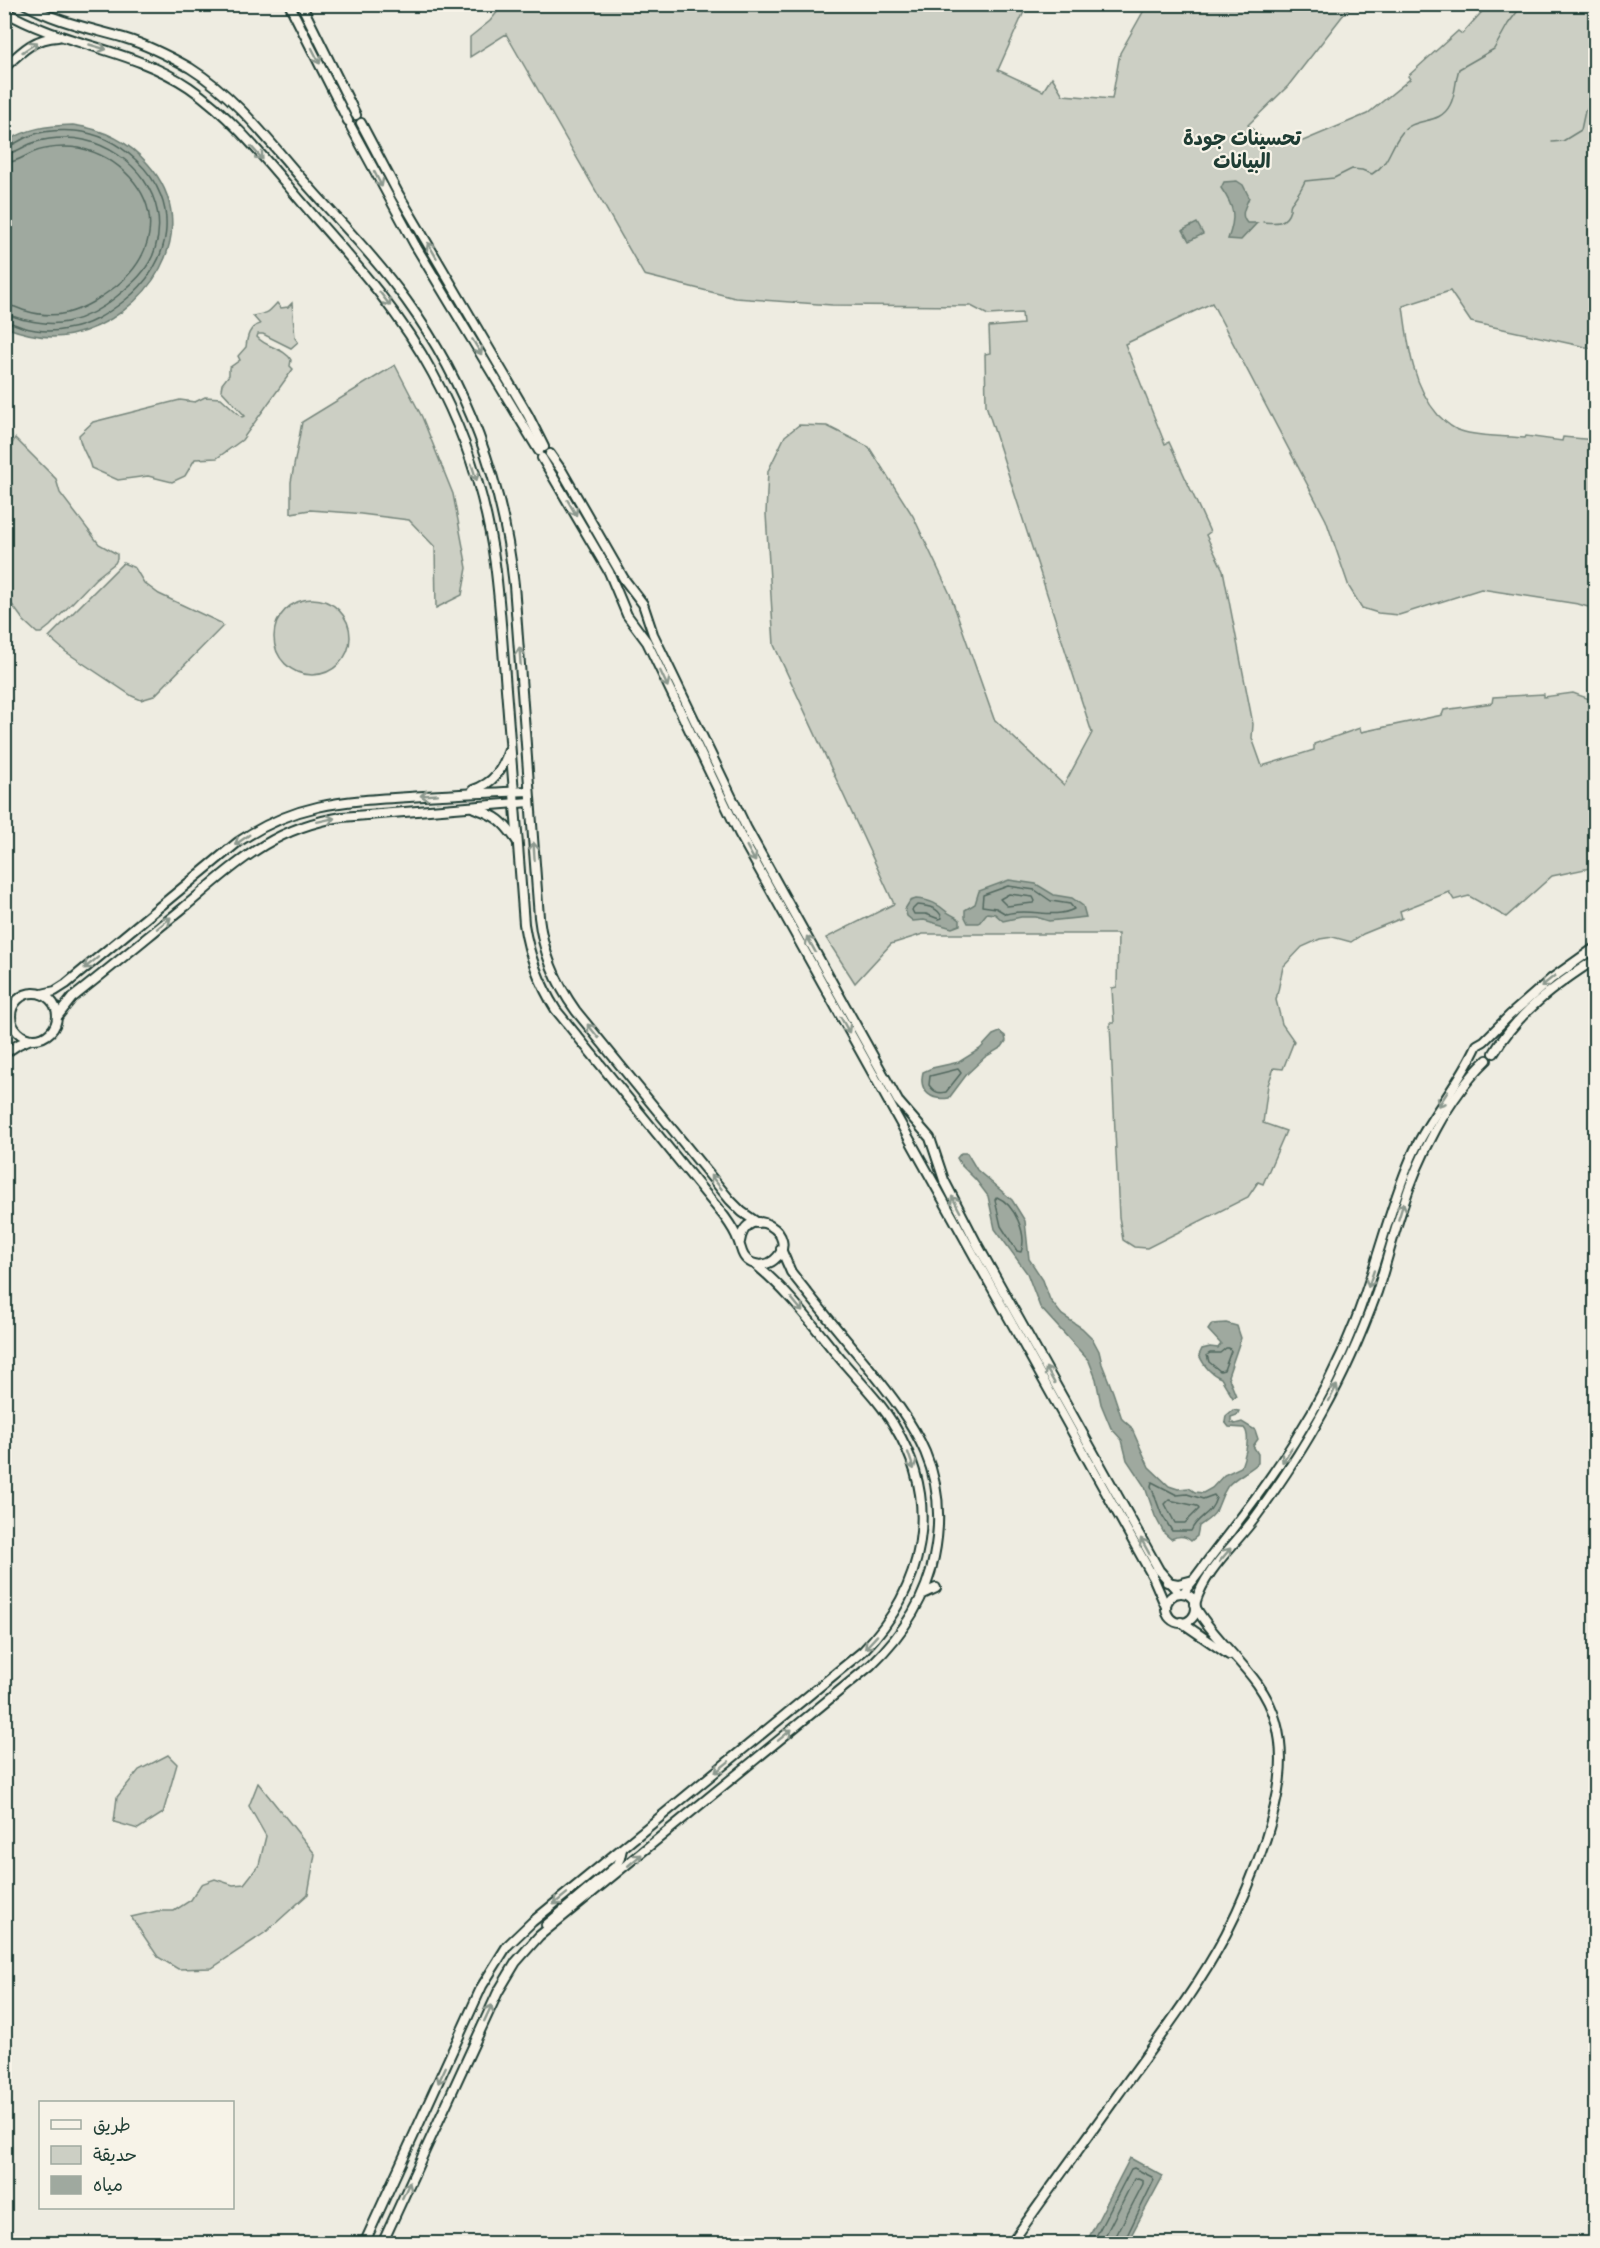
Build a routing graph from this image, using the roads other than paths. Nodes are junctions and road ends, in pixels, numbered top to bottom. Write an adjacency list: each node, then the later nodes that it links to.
1 (25, 4): 11 (street)
2 (289, 4): 9 (street, one-way to 9)
3 (301, 4): 7 (street)
4 (4, 10): 5 (street)
5 (61, 37): 6 (street, one-way to 5); 15 (street, one-way to 15)
6 (4, 68)
7 (356, 115): 8 (street); 9 (street)
8 (361, 123): 9 (street); 12 (street, one-way to 8)
9 (350, 124): 12 (street, one-way to 12)
10 (296, 158): 11 (street)
11 (289, 164): 14 (street)
12 (543, 453): 42 (street, one-way to 12); 47 (street, one-way to 47)
13 (517, 536): 14 (street)
14 (508, 539): 16 (street, one-way to 14)
15 (510, 746): 17 (street); 18 (street)
16 (529, 791): 17 (street); 19 (street)
17 (514, 792): 18 (street); 20 (street)
18 (462, 793): 27 (street, one-way to 27)
19 (530, 802): 20 (street); 37 (street, one-way to 19)
20 (514, 803): 21 (street); 22 (street)
21 (469, 807): 22 (street); 23 (street, one-way to 21)
22 (517, 842): 38 (street)
23 (256, 849): 24 (street); 28 (street, one-way to 23)
24 (261, 856)
25 (1596, 947): 32 (street, one-way to 32)
26 (1596, 959): 34 (street)
27 (42, 994): 28 (street); 29 (street)
28 (57, 1017): 31 (street)
29 (11, 1020): 30 (street); 31 (street)
30 (4, 1031)
31 (31, 1039): 35 (street)
32 (1484, 1041): 33 (street); 34 (street)
33 (1475, 1050): 36 (street); 41 (street, one-way to 41)
34 (1494, 1053): 36 (street)
35 (4, 1054)
36 (1487, 1060): 46 (street, one-way to 36)
37 (758, 1222): 38 (street); 39 (street)
38 (740, 1242): 40 (street)
39 (781, 1249): 40 (street); 45 (street)
40 (755, 1264): 52 (street, one-way to 52)
41 (1194, 1580): 42 (street); 44 (street)
42 (1167, 1582): 44 (street)
43 (936, 1588): 45 (street)
44 (1181, 1593): 46 (street); 47 (street)
45 (923, 1594): 50 (street, one-way to 45)
46 (1195, 1606): 48 (street); 49 (street)
47 (1166, 1607): 48 (street)
48 (1180, 1622): 49 (street)
49 (1243, 1666): 56 (street)
50 (748, 1765): 51 (street); 53 (street, one-way to 50)
51 (754, 1772)
52 (622, 1849): 53 (street); 54 (street, one-way to 54)
53 (539, 1936): 55 (street, one-way to 53)
54 (364, 2244)
55 (382, 2244)
56 (1011, 2244)

